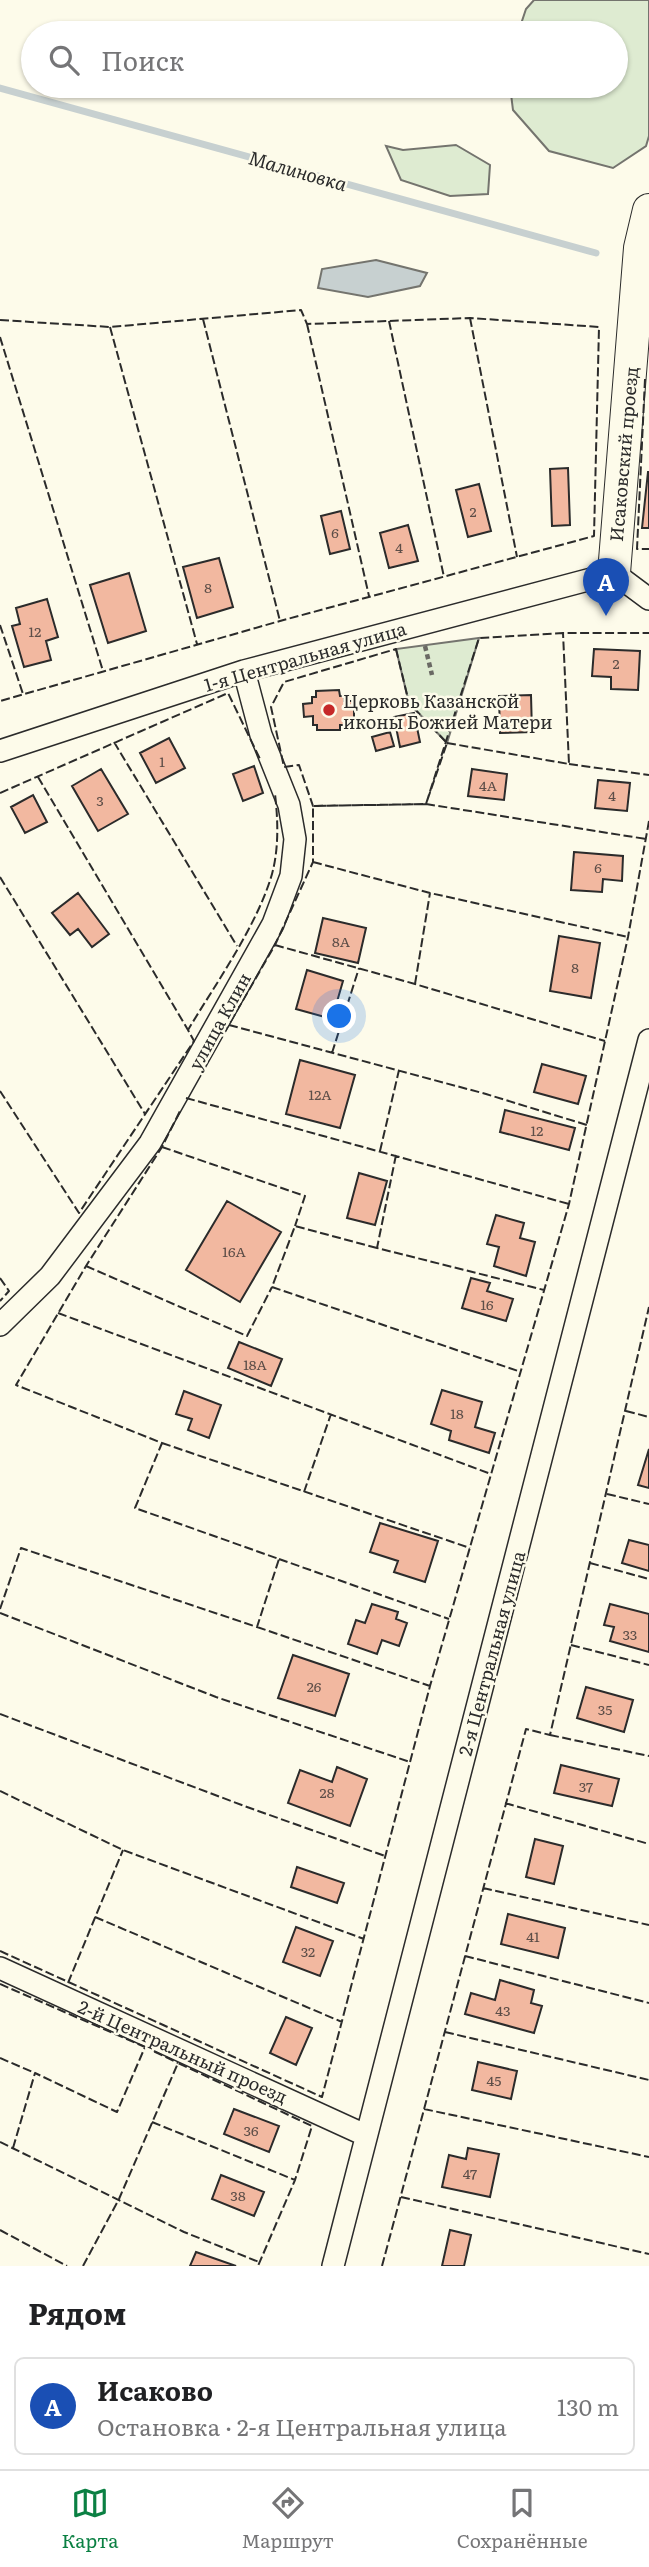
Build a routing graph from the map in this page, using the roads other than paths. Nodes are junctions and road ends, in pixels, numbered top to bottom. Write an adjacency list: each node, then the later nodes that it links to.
1 (649, 210): 2 (street, Исаковский проезд)
2 (614, 573): 3 (street); 4 (street, 1-я Центральная улица)
3 (649, 598)
4 (244, 671): 5 (street, 1-я Центральная улица); 7 (street, улица Клин)
5 (0, 751)
6 (649, 1040): 9 (street, 2-я Центральная улица)
7 (0, 1325)
8 (0, 1968): 9 (street, 2-й Центральный проезд)
9 (365, 2135): 10 (street, 2-я Центральная улица)
10 (333, 2266)

